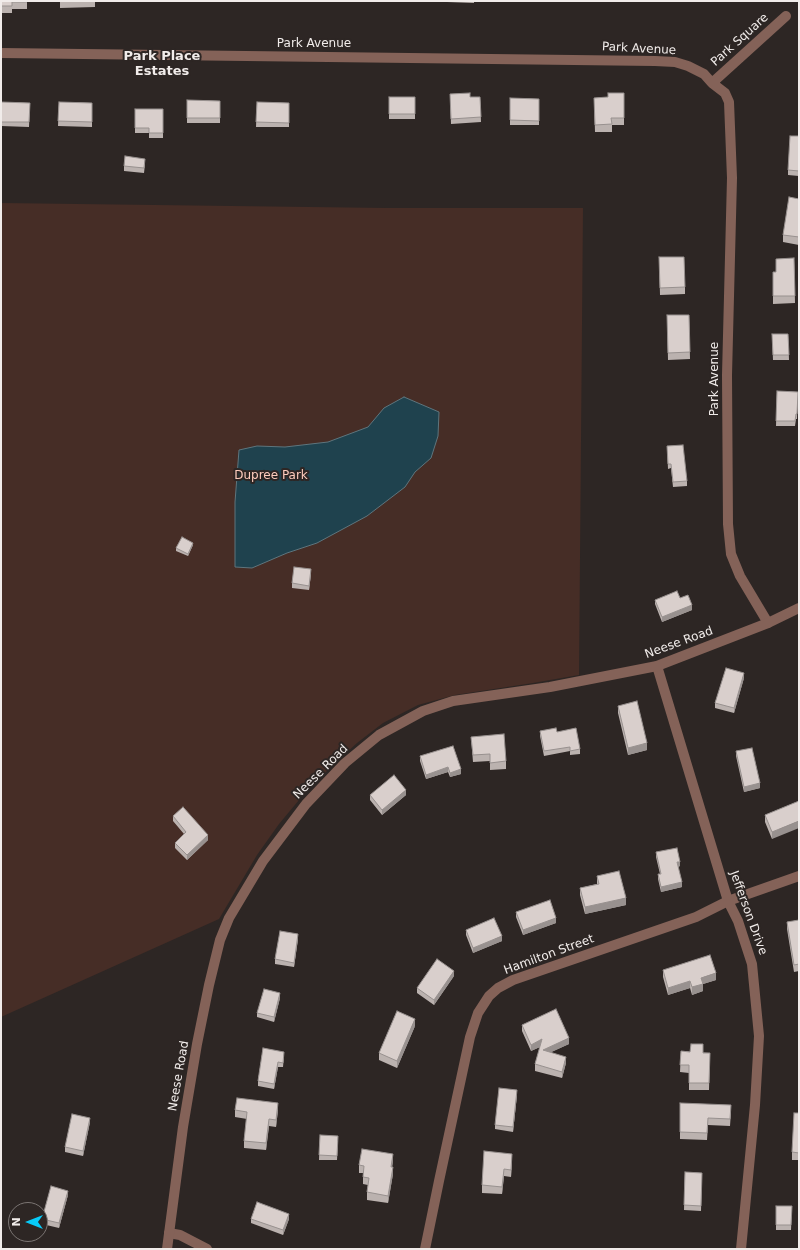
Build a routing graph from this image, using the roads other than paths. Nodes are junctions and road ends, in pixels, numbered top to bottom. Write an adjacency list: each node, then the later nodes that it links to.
1 (786, 16): 3 (street, Park Square)
2 (1, 53): 3 (street, Park Avenue)
3 (712, 83): 5 (street, Park Avenue)
4 (799, 608): 5 (street, Neese Road)
5 (768, 623): 6 (street, Neese Road)
6 (657, 666): 8 (street, Jefferson Drive); 9 (street, Neese Road)
7 (799, 876): 8 (street, Hamilton Street)
8 (728, 901): 12 (street, Hamilton Street); 13 (street, Jefferson Drive)
9 (169, 1233): 10 (street, Neese Road); 11 (street)
10 (167, 1249)
11 (207, 1249)
12 (425, 1249)
13 (741, 1249)

